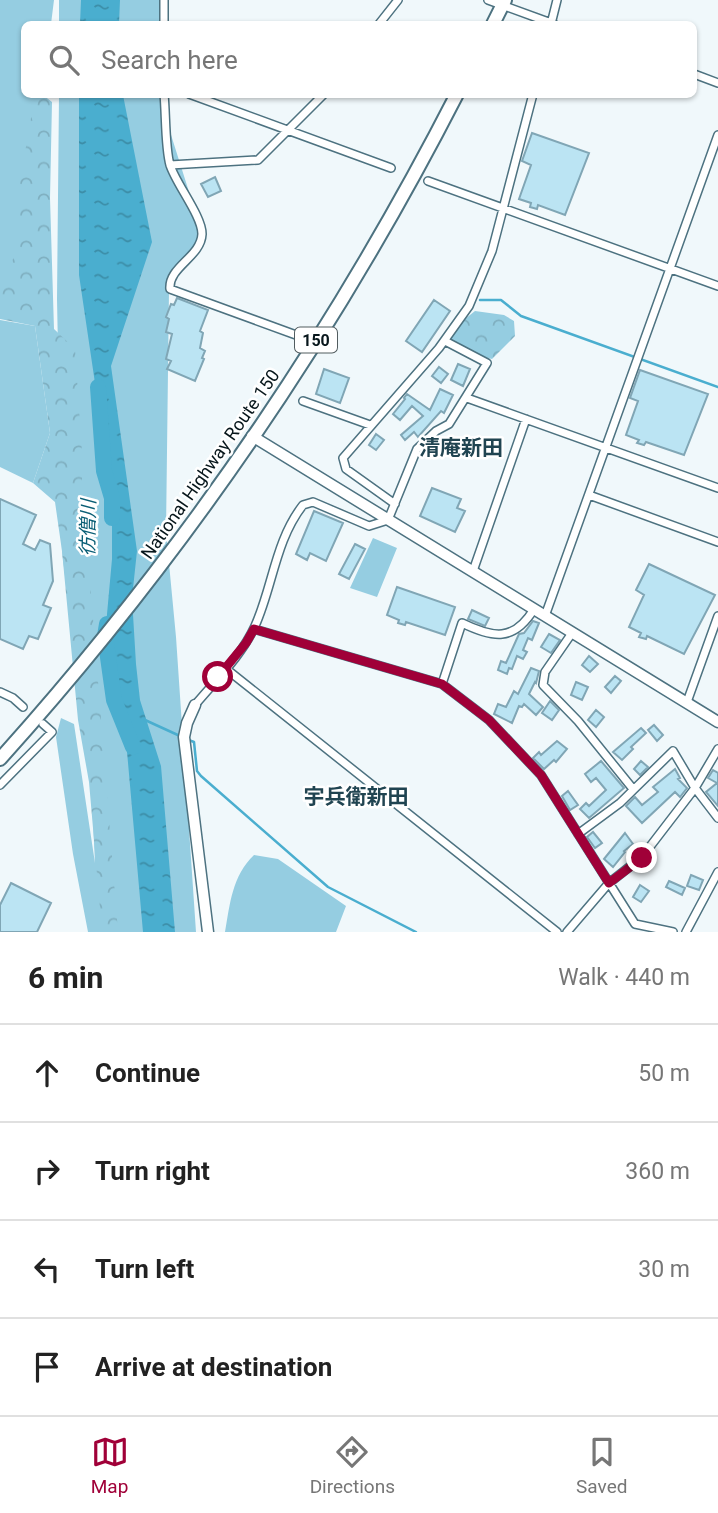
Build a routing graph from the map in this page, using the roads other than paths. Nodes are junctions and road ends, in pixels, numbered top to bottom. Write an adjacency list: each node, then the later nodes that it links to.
1 (164, 0): 6 (street)
2 (398, 0): 7 (street)
3 (488, 0): 5 (street)
4 (557, 0): 10 (street)
5 (504, 3): 8 (highway); 9 (street)
6 (164, 21)
7 (381, 21)
8 (495, 21)
9 (545, 21)
10 (553, 21)
11 (697, 75): 12 (street)
12 (718, 83)
13 (164, 98): 20 (street)
14 (200, 98): 18 (street)
15 (320, 98): 18 (street)
16 (455, 98): 32 (highway, National Highway Route 150 / 150)
17 (532, 98): 23 (street)
18 (286, 130): 20 (street); 21 (street)
19 (718, 135): 24 (street)
20 (170, 165): 26 (street)
21 (391, 168)
22 (428, 181): 23 (street)
23 (503, 209): 24 (street); 27 (street)
24 (670, 269): 25 (street); 33 (street)
25 (718, 286)
26 (296, 335)
27 (445, 341): 28 (street); 31 (street)
28 (467, 398): 30 (street); 36 (street)
29 (303, 401): 31 (street)
30 (526, 419): 33 (street); 39 (street)
31 (370, 425): 36 (street)
32 (252, 436): 37 (street); 54 (highway, National Highway Route 150 / 150)
33 (606, 449): 34 (street); 35 (street)
34 (718, 488)
35 (589, 495): 38 (street); 41 (street)
36 (395, 504): 37 (street)
37 (388, 520): 39 (street); 43 (street)
38 (718, 541)
39 (473, 571): 40 (street)
40 (534, 608): 41 (street); 46 (street)
41 (545, 616): 44 (street)
42 (718, 616): 48 (street)
43 (254, 629): 45 (street); 46 (street)
44 (572, 633): 48 (street); 57 (street)
45 (225, 668): 49 (street); 64 (street)
46 (442, 684): 59 (street)
47 (0, 692): 50 (street)
48 (687, 702): 51 (street)
49 (195, 705): 63 (street)
50 (23, 707)
51 (718, 722)
52 (43, 724): 55 (street)
53 (718, 749): 56 (street)
54 (0, 759)
55 (0, 786)
56 (695, 788): 57 (street); 58 (street); 61 (street)
57 (633, 789): 59 (street)
58 (718, 818)
59 (578, 834): 61 (street)
60 (718, 872): 62 (street)
61 (609, 883): 65 (street); 66 (street)
62 (715, 884): 67 (street)
63 (208, 932)
64 (557, 932)
65 (567, 932)
66 (673, 932)
67 (686, 932)

